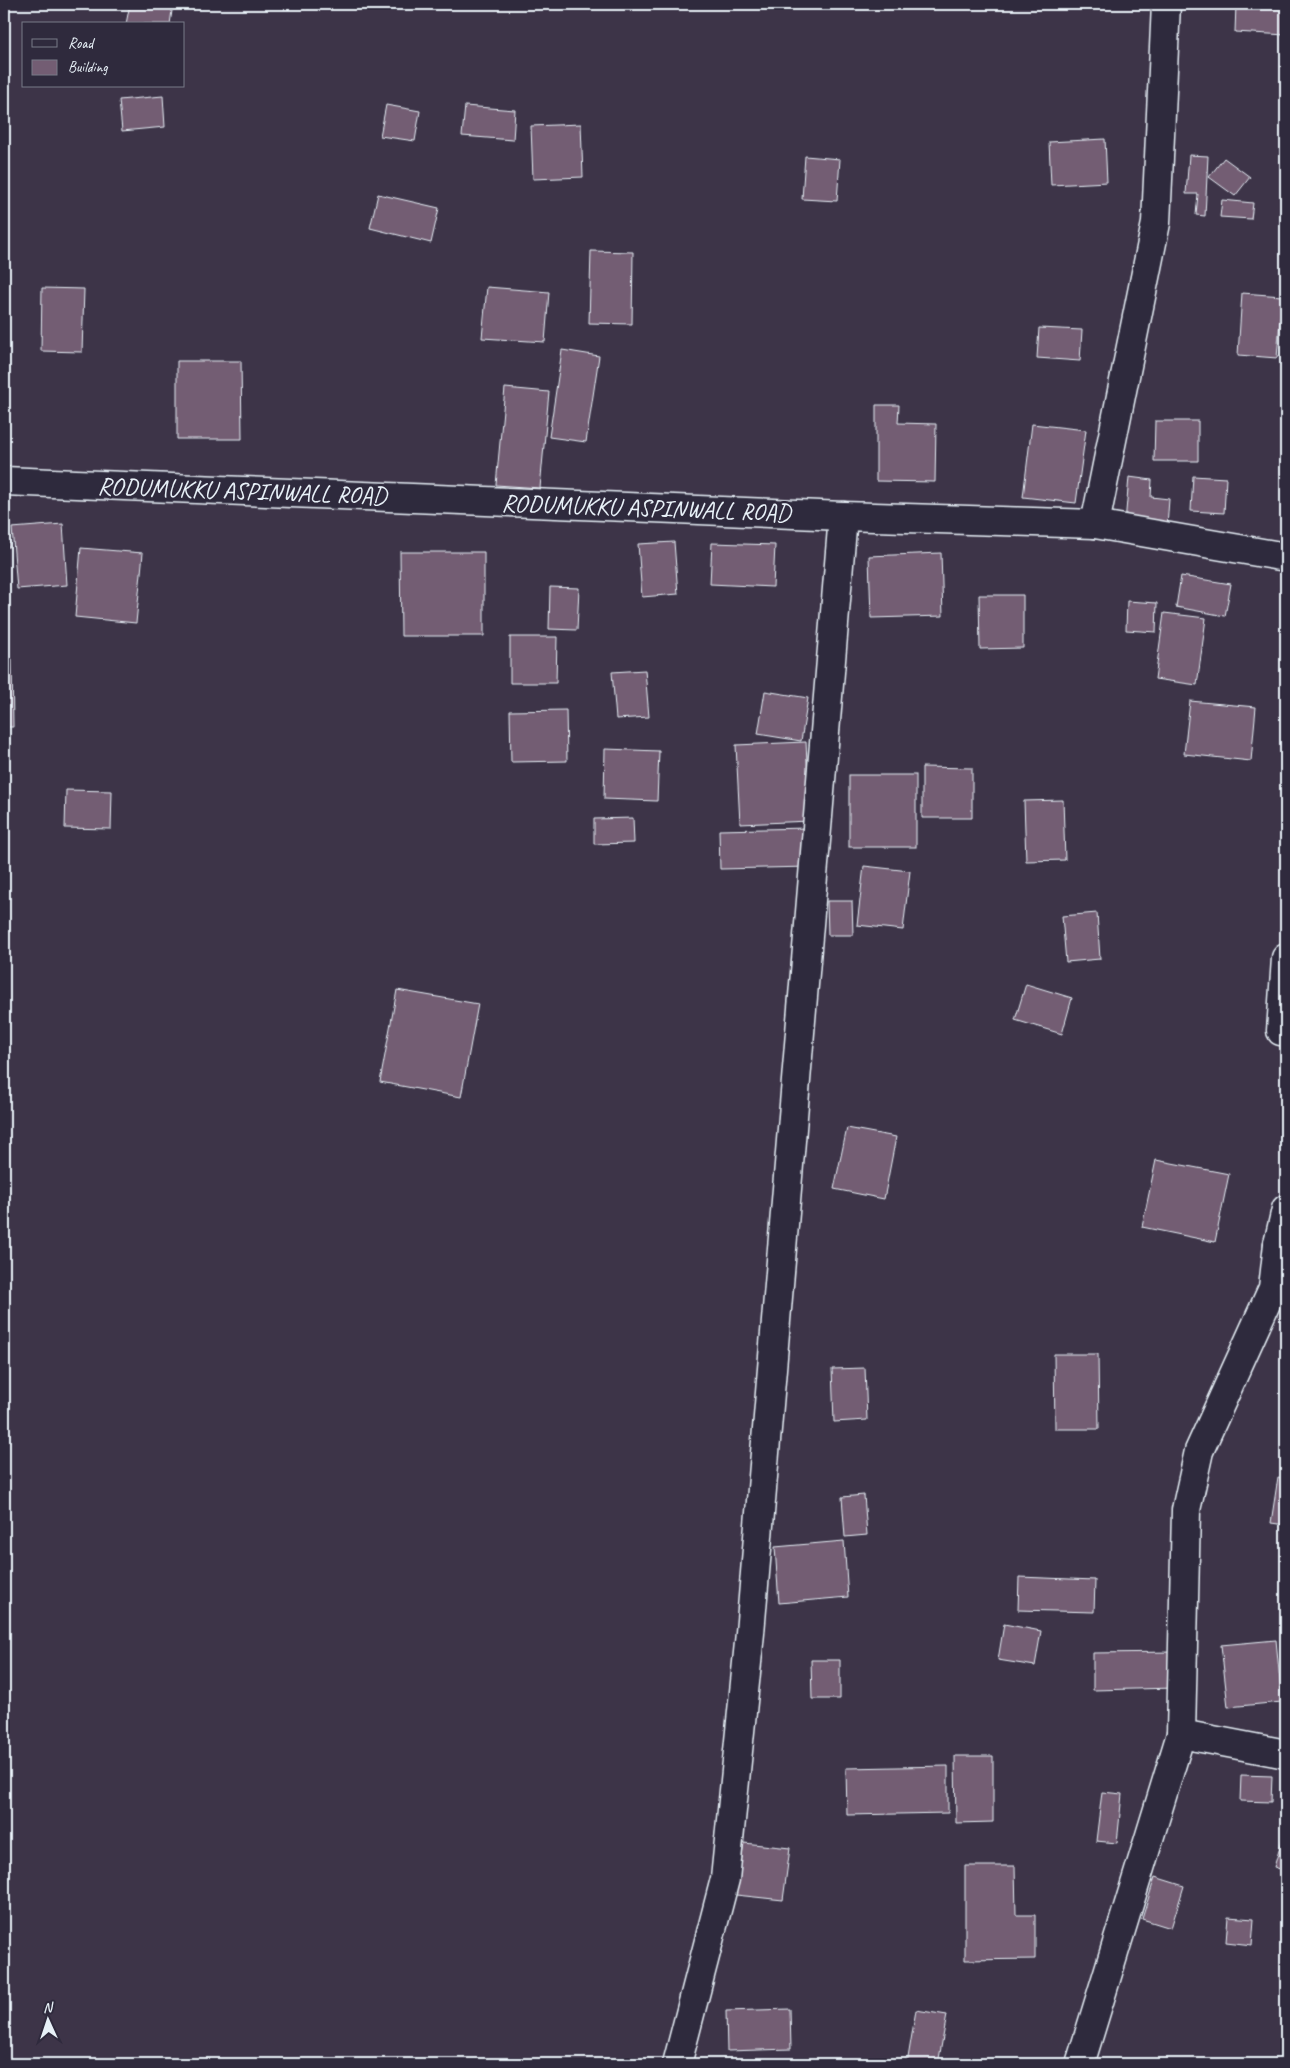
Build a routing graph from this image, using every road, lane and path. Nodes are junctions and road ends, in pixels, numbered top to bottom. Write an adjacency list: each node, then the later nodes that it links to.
1 (1166, 4): 4 (street)
2 (4, 481): 3 (street, RODUMUKKU ASPINWALL ROAD)
3 (843, 516): 4 (street, RODUMUKKU ASPINWALL ROAD); 12 (street)
4 (1095, 524): 5 (street, RODUMUKKU ASPINWALL ROAD)
5 (1286, 557)
6 (1286, 958): 7 (street)
7 (1286, 1032)
8 (1286, 1209): 9 (street)
9 (1282, 1245): 10 (street)
10 (1181, 1734): 11 (street); 13 (street)
11 (1286, 1754)
12 (677, 2064)
13 (1080, 2064)

